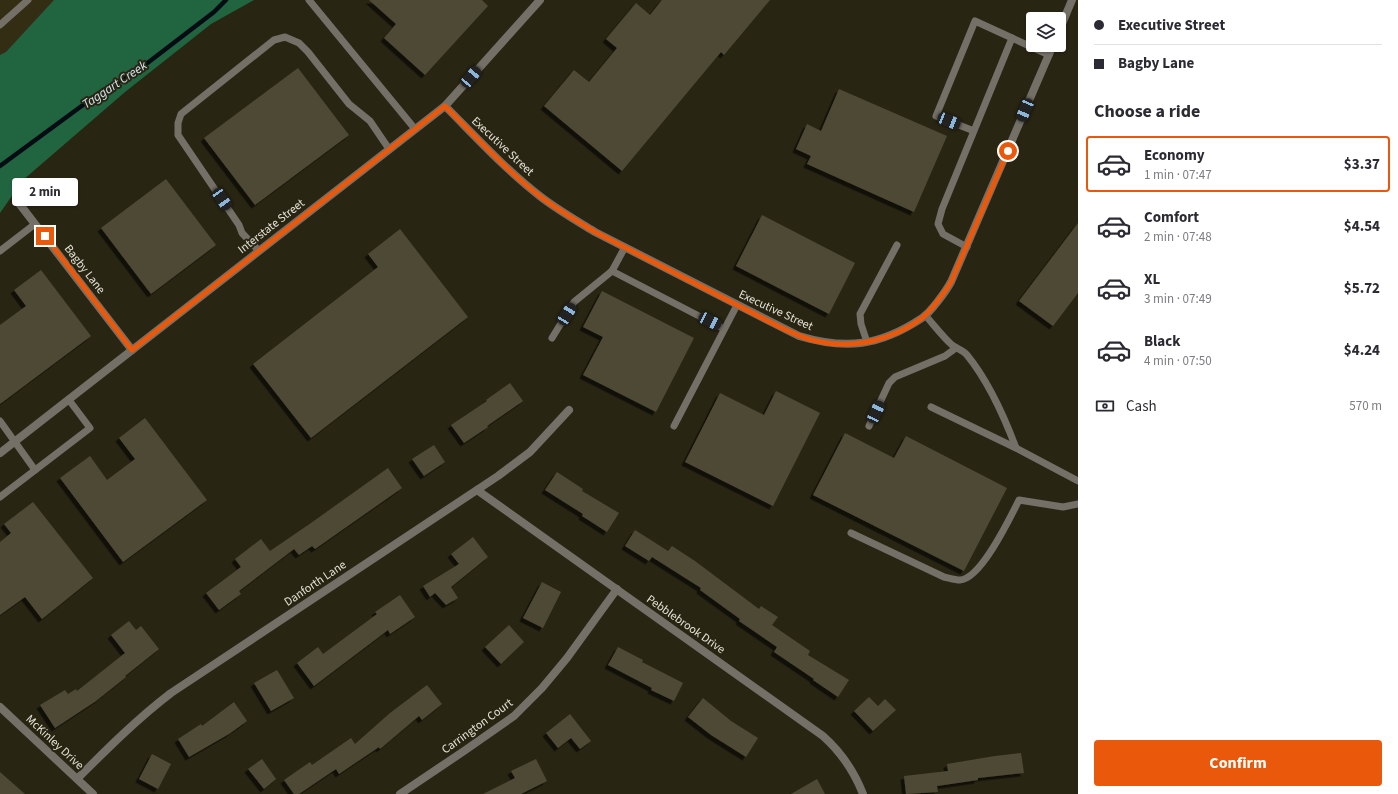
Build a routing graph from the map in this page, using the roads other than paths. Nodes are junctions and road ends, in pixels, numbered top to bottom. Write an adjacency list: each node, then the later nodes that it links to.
1 (28, 0): 6 (lane)
2 (309, 0): 11 (lane)
3 (540, 0): 10 (street, Interstate Street)
4 (1072, 0): 5 (street)
5 (1066, 14)
6 (0, 25)
7 (1012, 38): 9 (lane); 12 (lane); 12 (lane)
8 (1050, 52): 9 (street, Executive Street)
9 (1049, 55): 18 (street, Executive Street)
10 (445, 106): 11 (street, Interstate Street); 17 (street, Executive Street)
11 (415, 129): 13 (street, Interstate Street)
12 (974, 131): 18 (lane)
13 (389, 149): 20 (street, Interstate Street); 20 (lane)
14 (18, 202): 15 (street, Bagby Lane)
15 (35, 224): 19 (lane); 28 (street, Bagby Lane)
16 (897, 245): 26 (lane)
17 (625, 247): 21 (lane); 22 (street, Executive Street)
18 (966, 247): 23 (street, Executive Street)
19 (0, 251)
20 (259, 251): 28 (street, Interstate Street)
21 (612, 271): 24 (lane); 25 (lane)
22 (736, 305): 24 (lane); 26 (street, Executive Street)
23 (925, 315): 26 (street, Executive Street); 27 (lane)
24 (724, 328): 33 (lane)
25 (552, 338)
26 (867, 342)
27 (956, 348): 34 (lane); 36 (lane)
28 (132, 350): 29 (street, Interstate Street)
29 (69, 400): 35 (street, Interstate Street); 38 (lane)
30 (931, 407): 36 (lane)
31 (570, 410): 40 (street, Danforth Lane)
32 (0, 421): 35 (lane)
33 (674, 426)
34 (869, 426)
35 (14, 442): 37 (street, Interstate Street); 38 (lane)
36 (1016, 448): 39 (lane)
37 (0, 453)
38 (35, 470): 41 (lane)
39 (1078, 481)
40 (477, 490): 44 (street, Pebblebrook Drive); 46 (street, Danforth Lane)
41 (0, 497)
42 (1078, 504): 43 (lane)
43 (852, 532)
44 (616, 589): 48 (street, Carrington Court); 49 (street, Pebblebrook Drive)
45 (0, 707): 46 (street, McKinley Drive)
46 (78, 780): 47 (street, McKinley Drive)
47 (94, 794)
48 (400, 794)
49 (863, 794)

